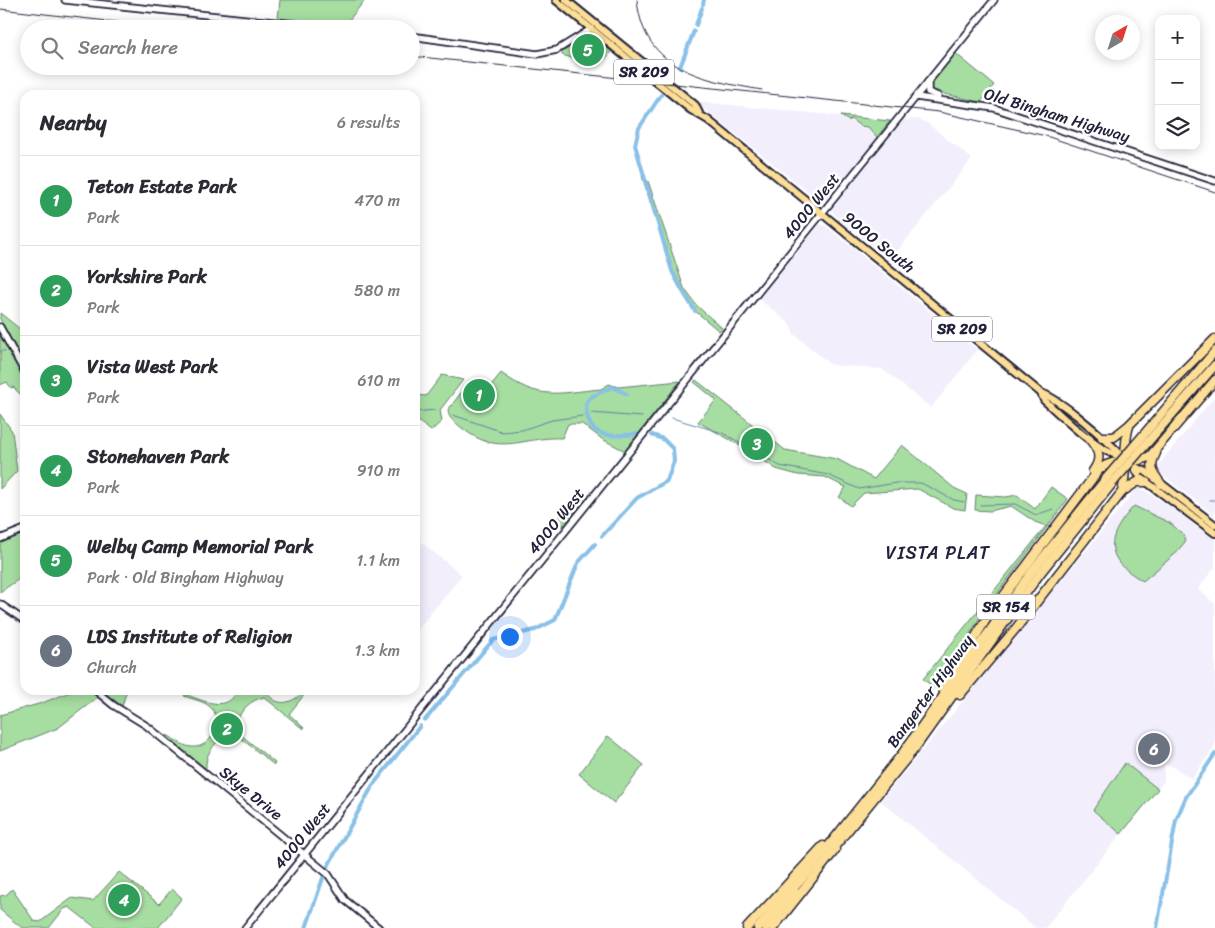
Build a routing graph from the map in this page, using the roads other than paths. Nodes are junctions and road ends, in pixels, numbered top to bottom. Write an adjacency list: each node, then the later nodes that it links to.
1 (65, 0): 5 (main road)
2 (556, 0): 6 (main road, 9000 South / SR 209)
3 (566, 0): 8 (main road, 9000 South / SR 209)
4 (994, 0): 9 (main road, 4000 West)
5 (255, 20)
6 (591, 29): 7 (main road); 8 (main road); 12 (main road, 9000 South / SR 209)
7 (420, 37)
8 (653, 70): 12 (main road, 9000 South / SR 209)
9 (928, 82): 10 (main road, 4000 West); 11 (main road)
10 (916, 97): 11 (main road, Old Bingham Highway); 14 (main road, 4000 West)
11 (957, 101): 13 (main road, Old Bingham Highway)
12 (699, 113): 14 (main road, 9000 South / SR 209)
13 (1215, 181)
14 (822, 214): 21 (main road, 9000 South / SR 209); 42 (main road, 4000 West)
15 (0, 328): 18 (main road)
16 (1215, 339): 22 (highway)
17 (1215, 351): 26 (highway, Bangerter Highway / SR 154)
18 (20, 364)
19 (1215, 365): 26 (highway, Bangerter Highway / SR 154)
20 (1215, 380): 25 (highway)
21 (1041, 394): 23 (main road, 9000 South / SR 209); 24 (main road, 9000 South / SR 209)
22 (1129, 425): 23 (highway); 27 (highway)
23 (1102, 437): 27 (main road, 9000 South / SR 209)
24 (1089, 438): 27 (main road, 9000 South / SR 209); 32 (highway)
25 (1159, 447): 27 (highway); 30 (highway)
26 (1137, 448): 40 (highway, Bangerter Highway / SR 154, bridge)
27 (1122, 458): 28 (main road, 9000 South / SR 209); 31 (highway); 32 (highway)
28 (1134, 467): 29 (main road, 9000 South / SR 209); 30 (main road, 9000 South / SR 209)
29 (1146, 482): 31 (highway); 35 (main road, 9000 South / SR 209)
30 (1162, 484): 33 (main road, 9000 South / SR 209)
31 (1122, 492): 40 (highway)
32 (1079, 496): 40 (highway)
33 (1215, 525)
34 (20, 531): 36 (main road)
35 (1215, 533)
36 (0, 539)
37 (0, 604): 38 (main road)
38 (20, 618)
39 (101, 695): 42 (main road, Skye Drive)
40 (912, 746): 41 (highway, Bangerter Highway / SR 154)
41 (859, 813): 45 (highway); 46 (highway, Bangerter Highway / SR 154); 47 (highway, Bangerter Highway / SR 154); 48 (highway)
42 (304, 854): 43 (main road, 4000 West); 44 (main road, Skye Drive)
43 (245, 928)
44 (379, 928)
45 (747, 928)
46 (758, 928)
47 (766, 928)
48 (773, 928)

